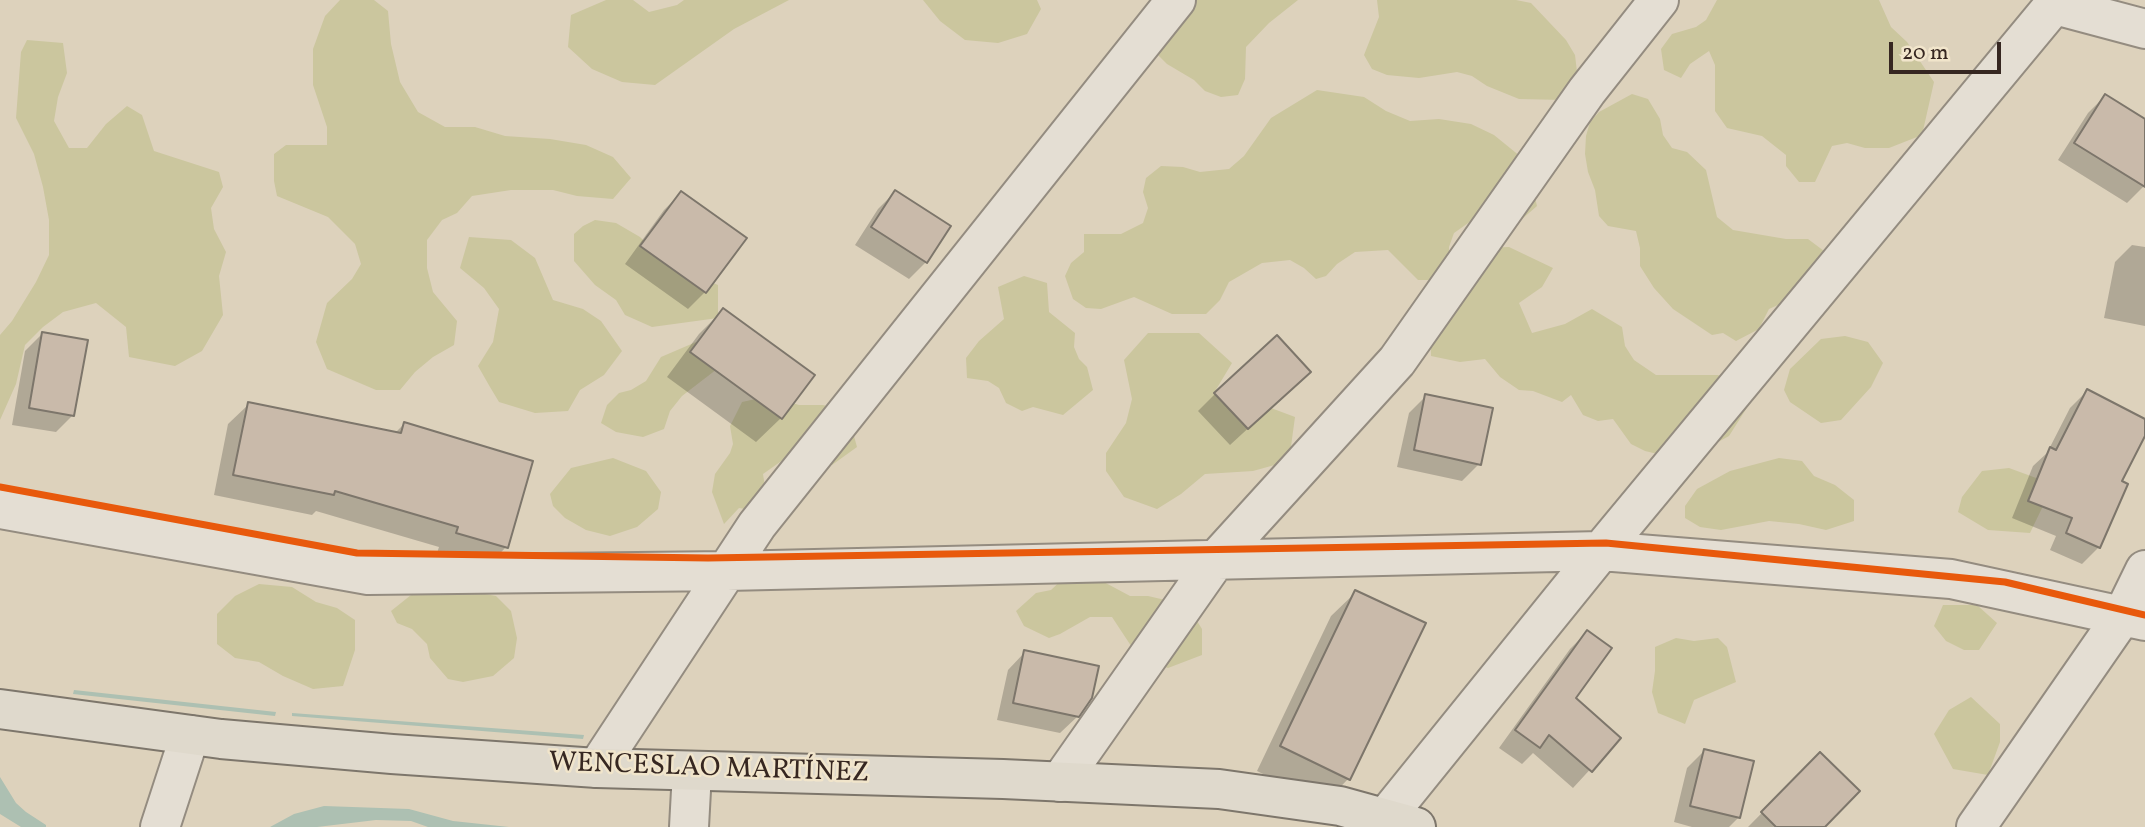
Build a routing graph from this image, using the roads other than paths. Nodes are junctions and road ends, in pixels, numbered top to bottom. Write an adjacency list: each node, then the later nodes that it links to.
1 (1176, 0): 9 (street)
2 (1659, 0): 7 (street)
3 (2056, 2): 4 (street); 6 (street)
4 (2145, 29)
5 (0, 509): 9 (street)
6 (1601, 551): 7 (street); 10 (street); 16 (street)
7 (1215, 561): 9 (street); 15 (street)
8 (2145, 570): 10 (street)
9 (727, 571): 13 (street)
10 (2134, 618): 19 (street)
11 (0, 709): 12 (main road, WENCESLAO MARTÍNEZ)
12 (190, 735): 13 (main road, WENCESLAO MARTÍNEZ); 17 (street)
13 (597, 768): 14 (main road, WENCESLAO MARTÍNEZ)
14 (692, 772): 15 (main road, WENCESLAO MARTÍNEZ); 18 (street)
15 (1060, 782): 16 (main road, WENCESLAO MARTÍNEZ)
16 (1401, 822)
17 (160, 827)
18 (689, 827)
19 (1976, 827)

